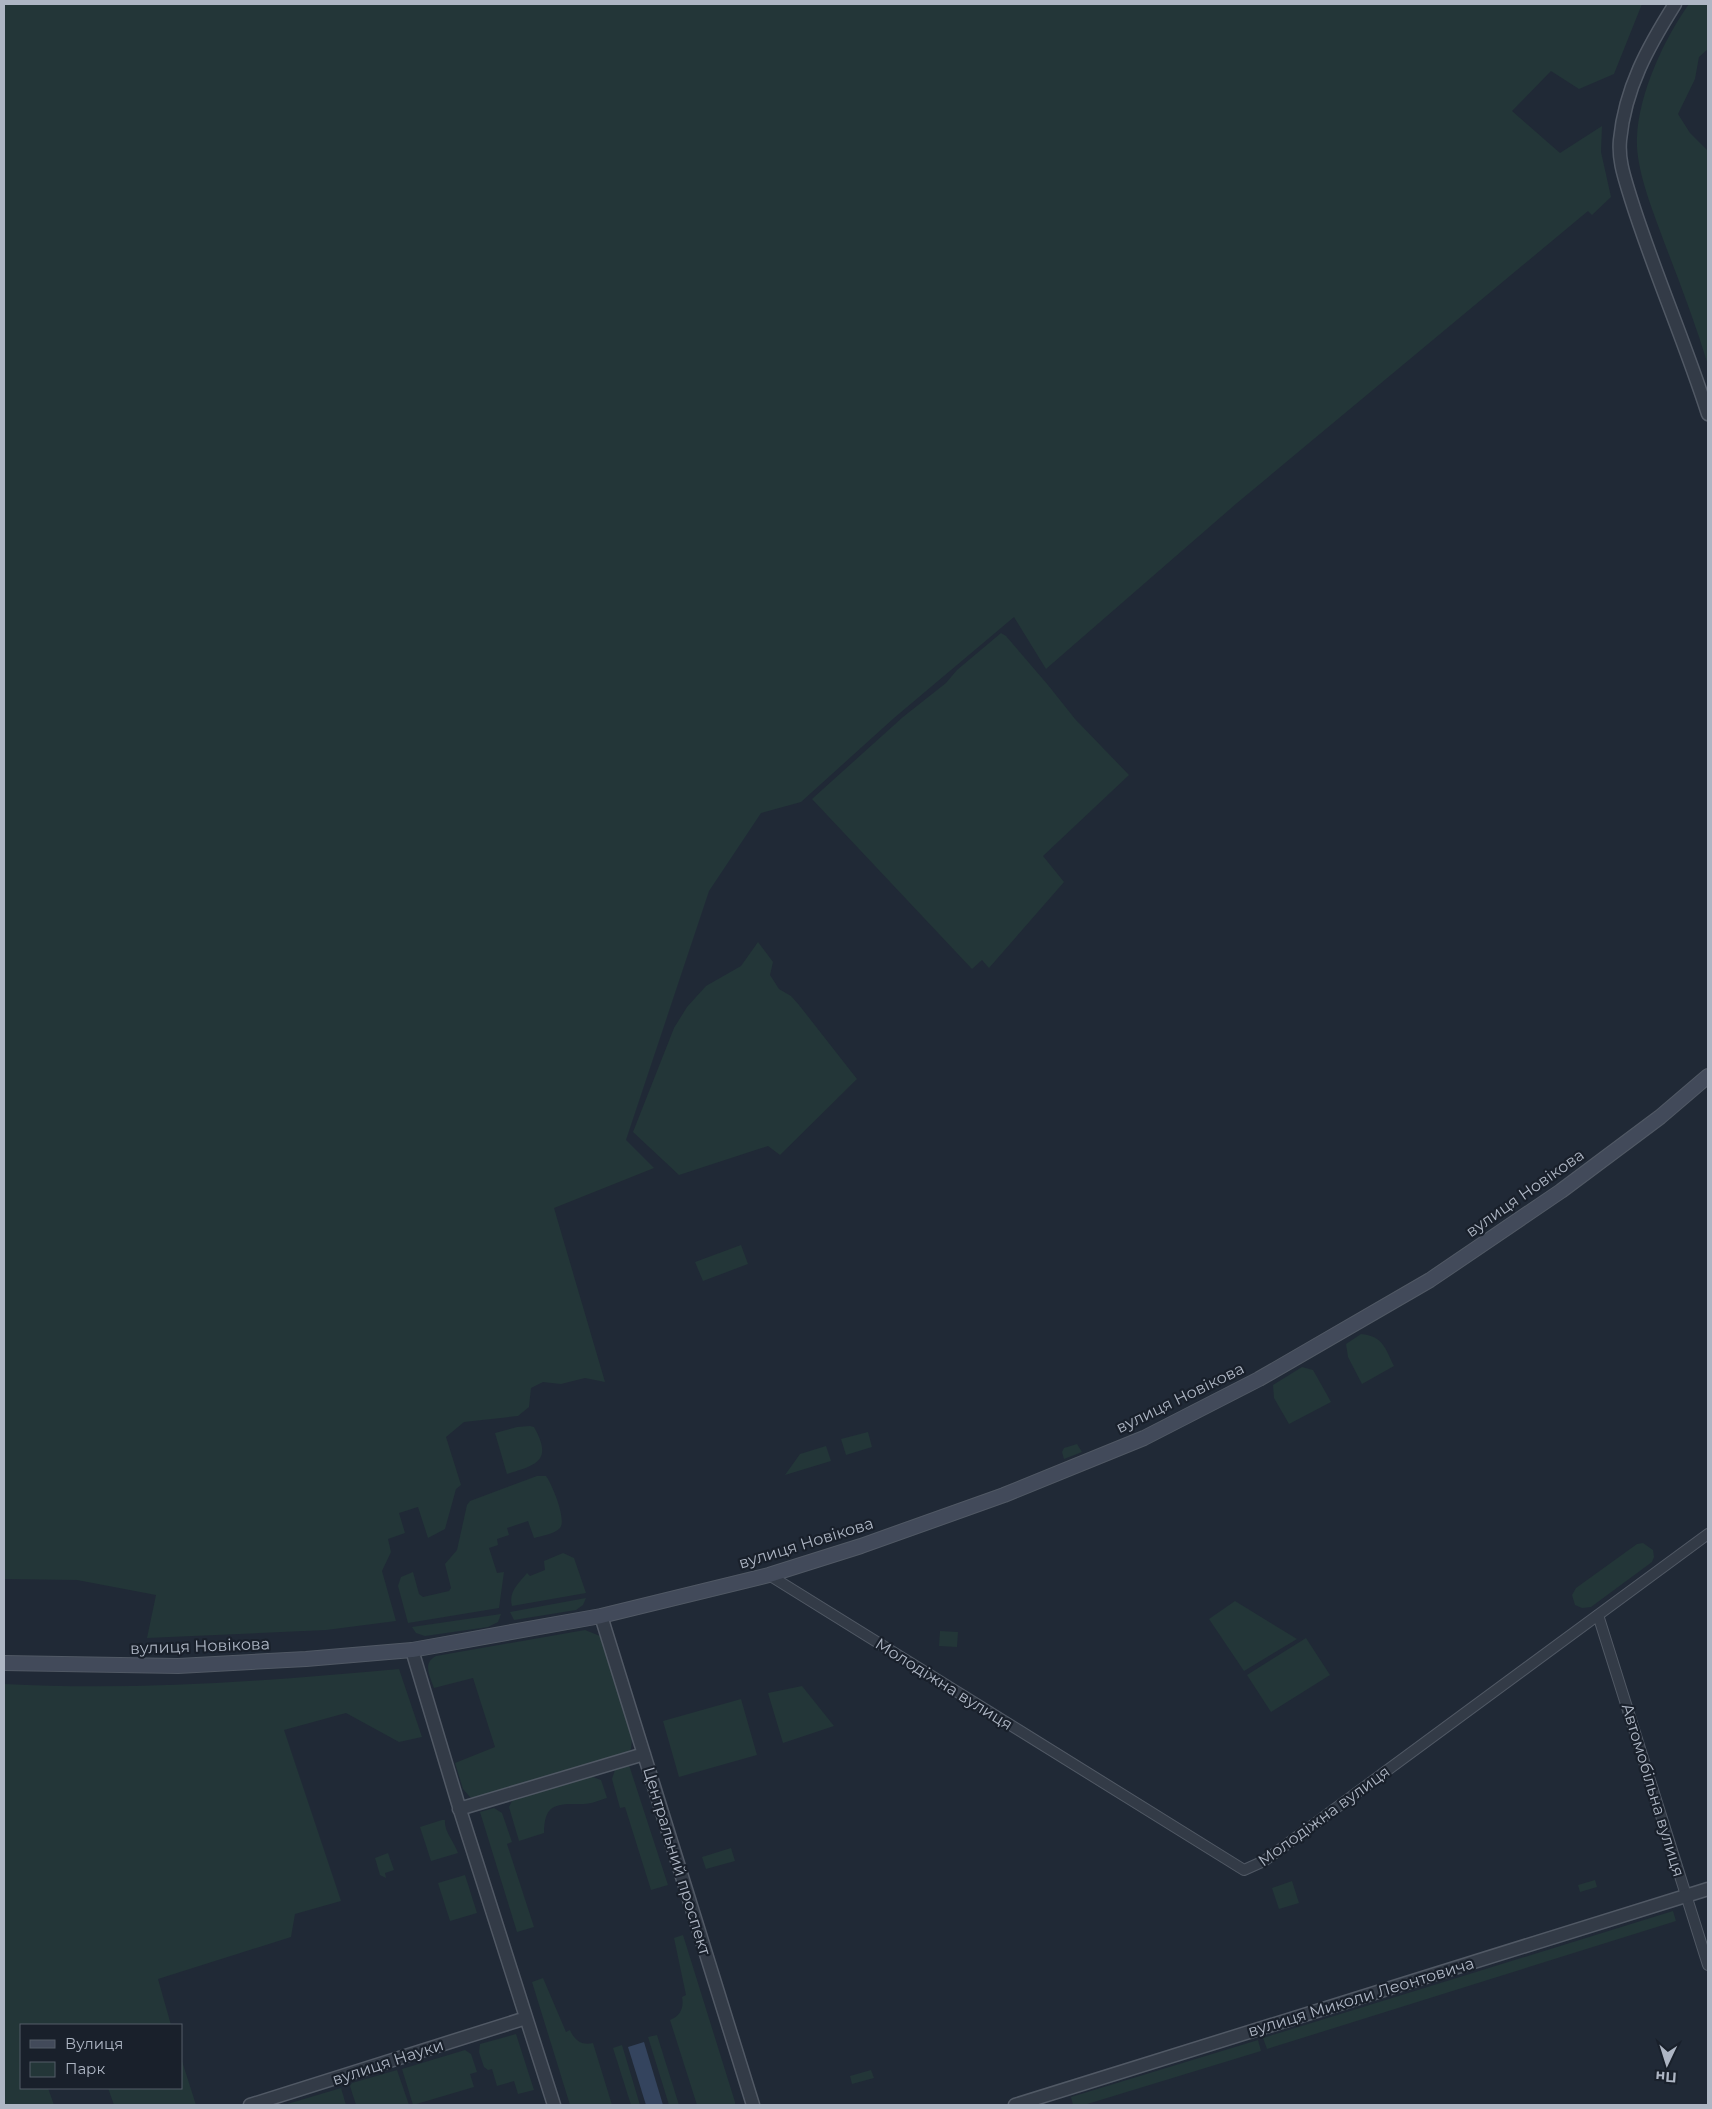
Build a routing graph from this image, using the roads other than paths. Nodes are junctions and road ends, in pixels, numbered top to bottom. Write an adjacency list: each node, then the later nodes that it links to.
1 (1674, 4): 2 (street)
2 (1708, 414)
3 (1708, 1076): 5 (main road, вулиця Новікова)
4 (1708, 1534): 6 (street, Молодіжна вулиця)
5 (769, 1575): 6 (street, Молодіжна вулиця); 7 (main road, вулиця Новікова)
6 (1598, 1615): 13 (street, Автомобільна вулиця)
7 (601, 1616): 8 (main road, вулиця Новікова); 10 (street, Центральний проспект)
8 (412, 1650): 9 (main road, вулиця Новікова); 11 (street)
9 (4, 1663)
10 (644, 1754): 11 (street); 18 (street, Центральний проспект)
11 (459, 1809): 15 (street)
12 (1708, 1890): 13 (street, вулиця Миколи Леонтовича)
13 (1686, 1896): 14 (street, Автомобільна вулиця); 19 (street, вулиця Миколи Леонтовича)
14 (1708, 1966)
15 (526, 2018): 16 (street, вулиця Науки); 17 (street)
16 (250, 2105)
17 (554, 2105)
18 (753, 2105)
19 (1015, 2105)

